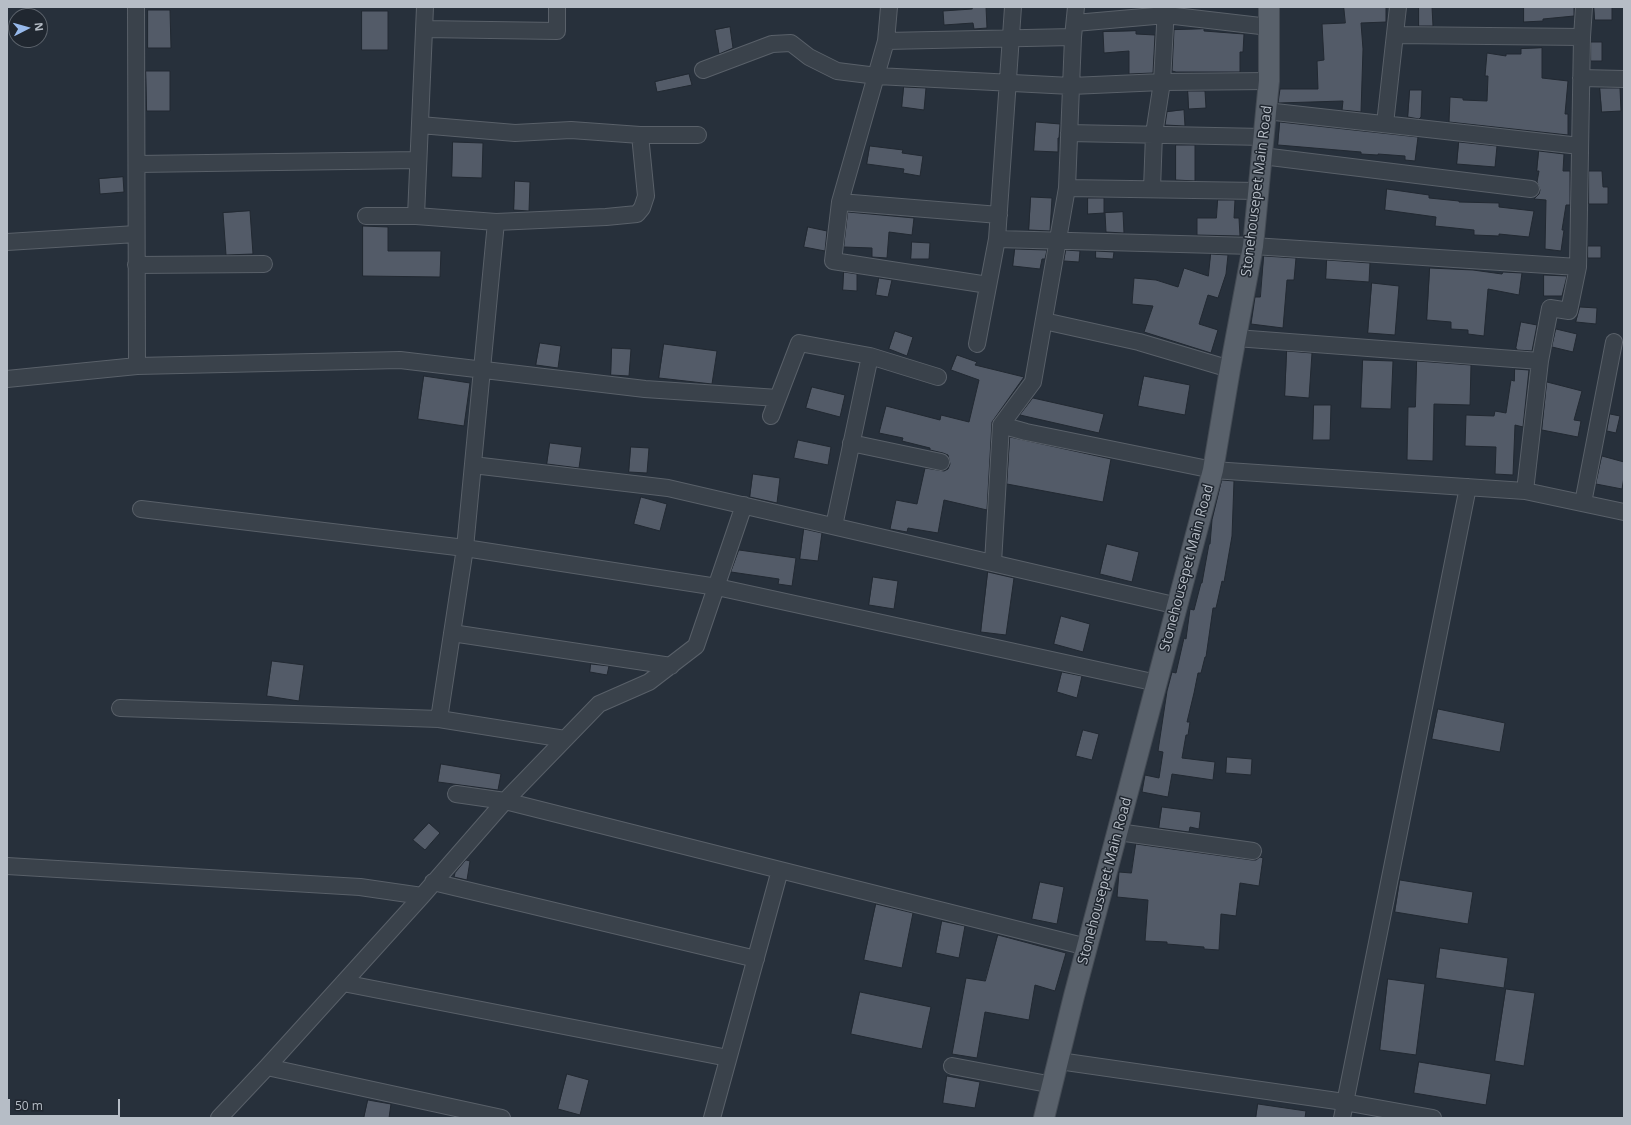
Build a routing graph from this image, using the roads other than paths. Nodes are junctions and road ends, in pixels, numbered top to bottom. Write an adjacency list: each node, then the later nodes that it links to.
1 (136, 7): 37 (street)
2 (425, 7): 12 (street)
3 (557, 7): 12 (street)
4 (889, 7): 17 (street)
5 (1013, 7): 16 (street)
6 (1076, 7): 13 (street)
7 (1269, 7): 11 (main road, Stonehousepet Main Road)
8 (1398, 7): 14 (street)
9 (1584, 7): 15 (street)
10 (1166, 11): 11 (street); 13 (street); 23 (street)
11 (1269, 27): 22 (main road, Stonehousepet Main Road)
12 (424, 29): 28 (street)
13 (1074, 30): 16 (street); 25 (street)
14 (1395, 35): 15 (street); 27 (street)
15 (1582, 37): 20 (street)
16 (1011, 39): 17 (street); 24 (street)
17 (886, 41): 19 (street)
18 (703, 70): 19 (street)
19 (877, 76): 24 (street); 42 (street)
20 (1581, 78): 21 (street); 34 (street)
21 (1624, 79)
22 (1269, 81): 23 (street); 26 (main road, Stonehousepet Main Road)
23 (1162, 82): 25 (street); 30 (street)
24 (1008, 84): 25 (street); 43 (street)
25 (1071, 86): 29 (street)
26 (1266, 111): 27 (street); 33 (main road, Stonehousepet Main Road)
27 (1385, 124): 34 (street)
28 (420, 125): 31 (street); 36 (street)
29 (1069, 133): 30 (street); 38 (street)
30 (1154, 134): 33 (street); 39 (street)
31 (640, 135): 32 (street); 46 (street)
32 (698, 135)
33 (1264, 137): 35 (main road, Stonehousepet Main Road)
34 (1580, 146): 54 (street)
35 (1262, 156): 40 (street); 41 (main road, Stonehousepet Main Road)
36 (418, 160): 37 (street); 45 (street)
37 (136, 164): 47 (street)
38 (1067, 188): 39 (street); 49 (street)
39 (1152, 189): 41 (street)
40 (1531, 189)
41 (1258, 191): 51 (main road, Stonehousepet Main Road)
42 (840, 202): 43 (street); 55 (street)
43 (999, 215): 48 (street)
44 (366, 216): 45 (street)
45 (416, 216): 46 (street)
46 (496, 222): 64 (street)
47 (136, 234): 50 (street); 53 (street)
48 (997, 239): 49 (street); 55 (street)
49 (1059, 240): 51 (street); 56 (street)
50 (7, 242)
51 (1253, 246): 54 (street); 57 (main road, Stonehousepet Main Road)
52 (264, 264): 53 (street)
53 (136, 265): 62 (street)
54 (1578, 267): 61 (street)
55 (988, 285): 59 (street)
56 (1044, 321): 63 (street); 69 (street)
57 (1236, 338): 61 (street); 63 (main road, Stonehousepet Main Road)
58 (1614, 342): 76 (street)
59 (977, 344)
60 (870, 356): 65 (street); 67 (street); 70 (street)
61 (1540, 361): 75 (street)
62 (137, 366): 64 (street); 66 (street)
63 (1230, 368): 73 (main road, Stonehousepet Main Road)
64 (482, 370): 67 (street); 72 (street)
65 (938, 377)
66 (7, 379)
67 (778, 398): 68 (street)
68 (771, 416)
69 (1001, 425): 73 (street); 82 (street)
70 (851, 443): 71 (street); 80 (street)
71 (941, 462)
72 (473, 465): 77 (street); 81 (street)
73 (1213, 470): 74 (street); 84 (main road, Stonehousepet Main Road)
74 (1468, 487): 75 (street); 107 (street)
75 (1524, 491): 76 (street)
76 (1583, 503): 79 (street)
77 (744, 505): 80 (street); 83 (street)
78 (140, 509): 81 (street)
79 (1624, 512)
80 (834, 526): 82 (street)
81 (466, 548): 83 (street); 85 (street)
82 (993, 562): 84 (street)
83 (717, 587): 86 (street); 87 (street)
84 (1178, 606): 87 (main road, Stonehousepet Main Road)
85 (452, 633): 86 (street); 89 (street)
86 (671, 666): 90 (street)
87 (1157, 683): 93 (main road, Stonehousepet Main Road)
88 (120, 708): 89 (street)
89 (439, 719): 90 (street)
90 (565, 739): 92 (street)
91 (456, 794): 92 (street)
92 (505, 802): 96 (street); 97 (street)
93 (1118, 832): 94 (street); 99 (main road, Stonehousepet Main Road)
94 (1253, 851)
95 (7, 866): 98 (street)
96 (780, 870): 99 (street); 100 (street)
97 (433, 882): 98 (street); 100 (street)
98 (422, 896): 101 (street)
99 (1087, 947): 103 (main road, Stonehousepet Main Road)
100 (756, 959): 102 (street)
101 (343, 983): 102 (street); 105 (street)
102 (728, 1058): 110 (street)
103 (1059, 1061): 106 (main road, Stonehousepet Main Road); 107 (street)
104 (952, 1066): 106 (street)
105 (267, 1067): 108 (street); 109 (street)
106 (1053, 1085): 111 (main road, Stonehousepet Main Road)
107 (1344, 1102): 112 (street); 113 (street)
108 (219, 1118)
109 (502, 1118)
110 (712, 1118)
111 (1044, 1118)
112 (1342, 1118)
113 (1433, 1118)

